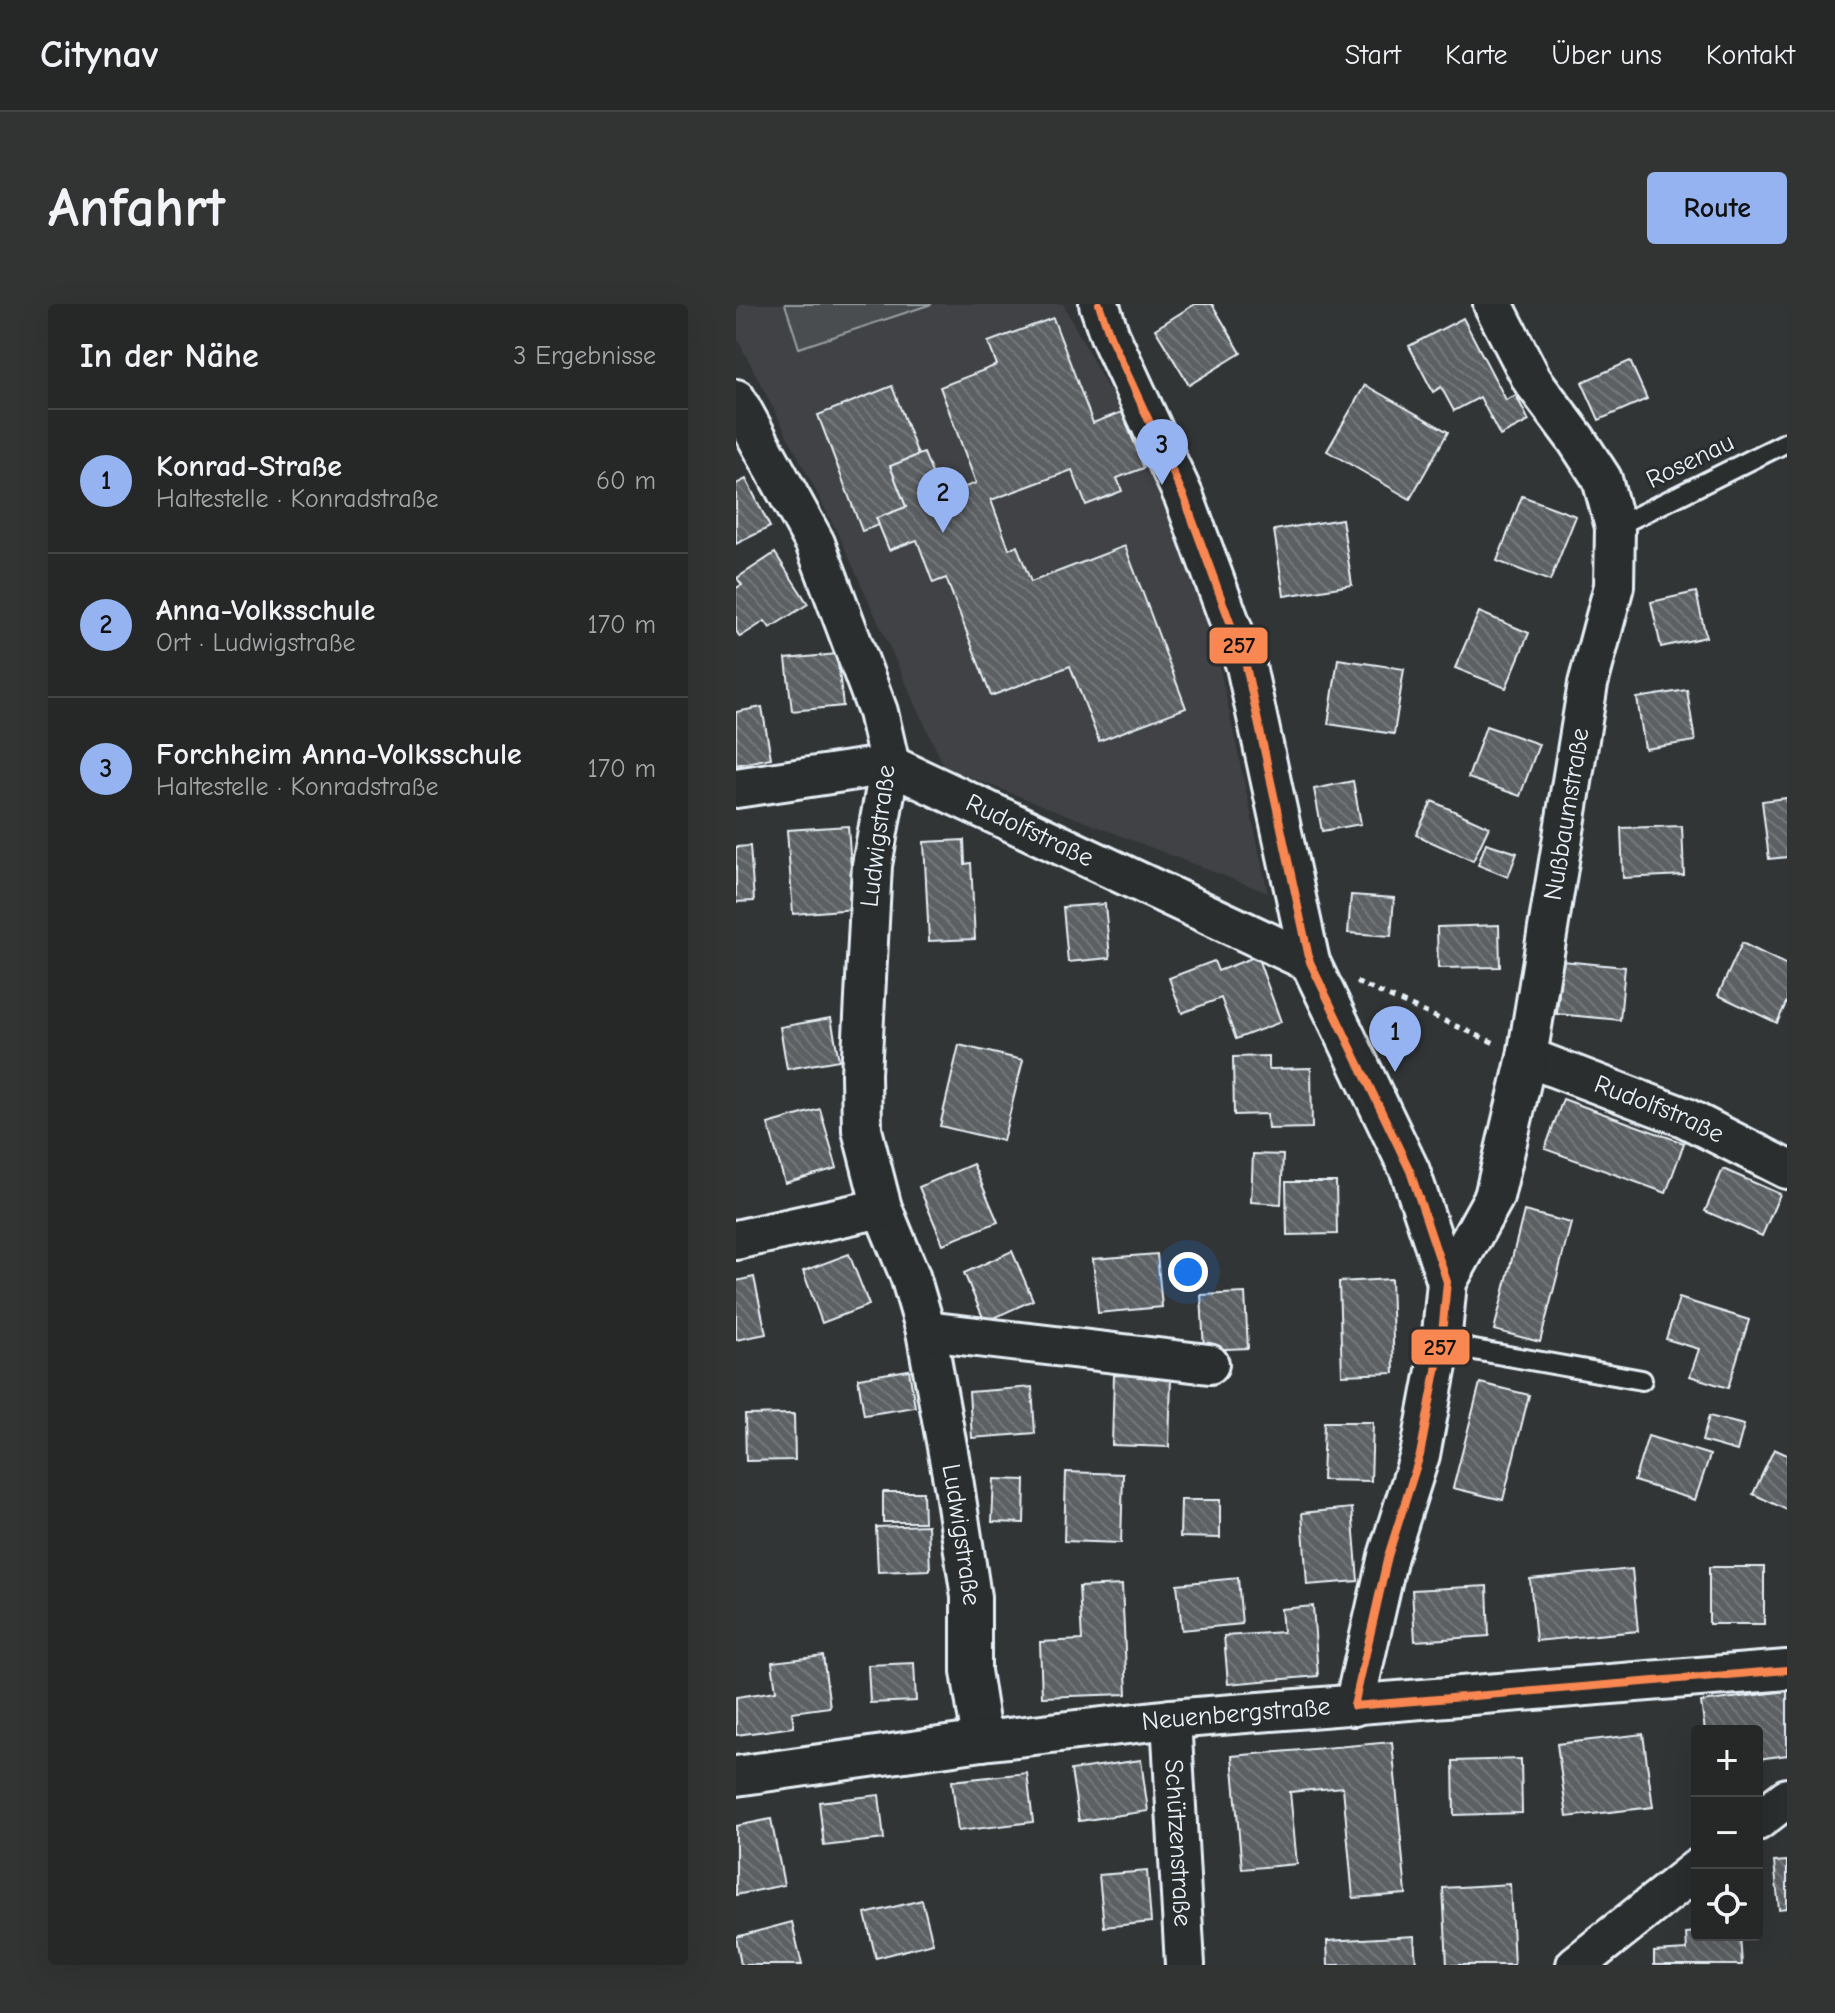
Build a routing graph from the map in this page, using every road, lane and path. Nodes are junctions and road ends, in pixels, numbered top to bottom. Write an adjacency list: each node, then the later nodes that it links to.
1 (1099, 304): 8 (street)
2 (1493, 304): 5 (street, Nußbaumstraße)
3 (736, 399): 6 (street, Ludwigstraße)
4 (1787, 442): 5 (lane, Rosenau)
5 (1615, 527): 9 (street, Nußbaumstraße)
6 (890, 765): 7 (street); 8 (street, Rudolfstraße); 11 (street, Ludwigstraße)
7 (736, 788)
8 (1310, 962): 9 (path); 13 (street)
9 (1527, 1057): 10 (street, Rudolfstraße); 13 (street, Nußbaumstraße)
10 (1787, 1169)
11 (882, 1208): 12 (street); 14 (street, Ludwigstraße)
12 (736, 1240)
13 (1447, 1282): 15 (street, Nußbaumstraße)
14 (926, 1331): 16 (street); 21 (street, Ludwigstraße)
15 (1441, 1344): 17 (lane); 19 (street, Nußbaumstraße)
16 (1209, 1364)
17 (1642, 1380)
18 (1787, 1670): 19 (street, Neuenbergstraße)
19 (1354, 1706): 20 (street, Neuenbergstraße)
20 (1171, 1719): 21 (street, Neuenbergstraße); 26 (street, Schützenstraße)
21 (982, 1741): 22 (street, Neuenbergstraße)
22 (736, 1776)
23 (1787, 1798): 24 (street)
24 (1763, 1816)
25 (1691, 1874): 27 (street)
26 (1185, 1965)
27 (1576, 1965)

